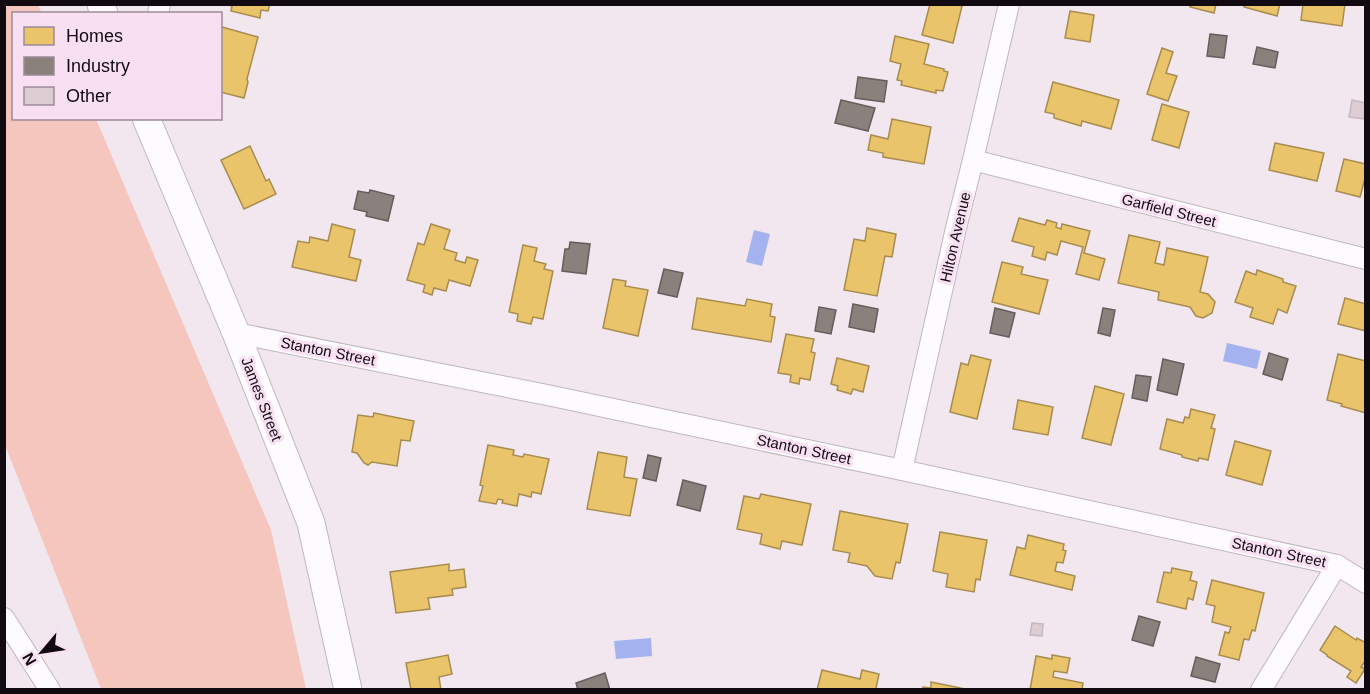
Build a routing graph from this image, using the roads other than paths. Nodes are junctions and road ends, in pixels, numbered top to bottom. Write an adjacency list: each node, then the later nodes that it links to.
1 (1009, 4): 3 (street, Hilton Avenue)
2 (147, 120): 5 (main road, James Street)
3 (973, 160): 4 (street, Garfield Street); 6 (street, Hilton Avenue)
4 (1365, 259)
5 (236, 333): 6 (street, Stanton Street); 11 (main road, James Street)
6 (902, 470): 7 (street, Stanton Street)
7 (1337, 565): 8 (street, Stanton Street); 12 (street)
8 (1365, 583)
9 (4, 618): 10 (street)
10 (50, 690)
11 (348, 690)
12 (1261, 690)

